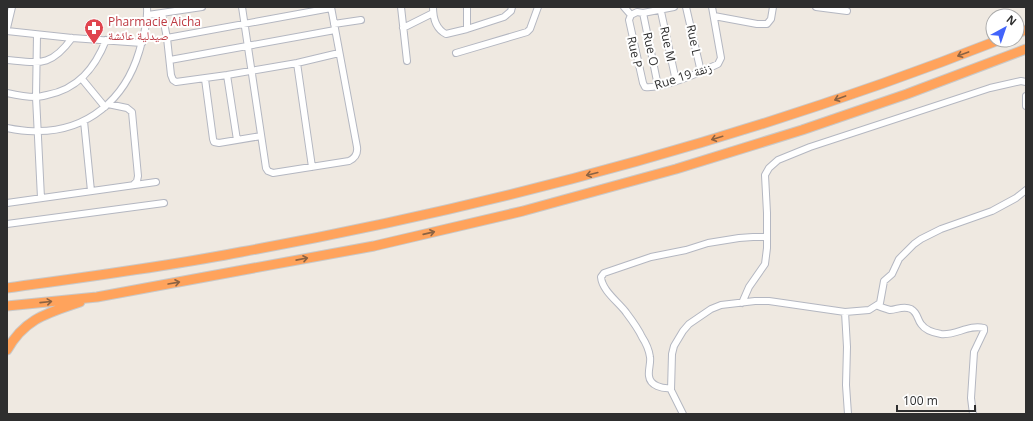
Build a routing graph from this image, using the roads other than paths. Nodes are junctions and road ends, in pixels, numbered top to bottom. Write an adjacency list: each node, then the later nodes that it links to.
1 (11, 7): 27 (street)
2 (147, 7): 21 (street)
3 (202, 7): 19 (street)
4 (242, 7): 25 (street)
5 (400, 7): 28 (street)
6 (467, 7): 29 (street)
7 (512, 7): 29 (street)
8 (538, 7): 40 (street)
9 (624, 7): 22 (street)
10 (674, 7): 16 (street)
11 (686, 7): 47 (street, Rue L)
12 (712, 7): 23 (street)
13 (773, 7): 23 (street)
14 (816, 7): 18 (street)
15 (331, 8): 25 (street); 26 (street)
16 (660, 8): 20 (street); 52 (street, Rue M)
17 (433, 10): 28 (street); 29 (street)
18 (847, 11)
19 (162, 13): 21 (street); 33 (street)
20 (643, 13): 22 (street); 54 (street, Rue O)
21 (148, 15): 35 (street)
22 (631, 16): 51 (street, Rue P)
23 (714, 16): 47 (street, Rue 19 زنقة)
24 (361, 20): 26 (street)
25 (245, 25): 33 (street); 37 (street)
26 (334, 27): 37 (street); 39 (street)
27 (7, 28)
28 (403, 28): 43 (street)
29 (467, 29)
30 (7, 31): 31 (street)
31 (37, 35): 32 (street); 44 (street)
32 (72, 38): 34 (street); 44 (street)
33 (167, 38): 42 (street)
34 (106, 40): 35 (street); 49 (street)
35 (142, 43): 58 (street)
36 (985, 45): 75 (highway, one-way to 75)
37 (248, 46): 42 (street); 46 (street)
38 (1026, 49): 76 (highway, one-way to 38)
39 (339, 53): 45 (street); 65 (street)
40 (456, 53)
41 (7, 60): 44 (street)
42 (170, 60): 50 (street)
43 (407, 61)
44 (37, 63): 57 (street)
45 (297, 63): 46 (street); 65 (street)
46 (253, 70): 48 (street); 63 (street)
47 (701, 72): 52 (street, Rue 19 زنقة)
48 (227, 75): 50 (street); 64 (street)
49 (82, 79): 57 (street); 58 (street)
50 (205, 79): 64 (street)
51 (642, 79): 54 (street, Rue 19 زنقة)
52 (676, 81): 54 (street, Rue 19 زنقة)
53 (1026, 82): 74 (street)
54 (658, 86)
55 (7, 94): 57 (street)
56 (1026, 96): 59 (street)
57 (36, 97): 62 (street)
58 (107, 106): 60 (street); 67 (street)
59 (1026, 106)
60 (84, 121): 62 (street); 68 (street)
61 (7, 128): 62 (street)
62 (38, 132): 70 (street)
63 (261, 136): 64 (street); 65 (street)
64 (237, 140)
65 (312, 167)
66 (156, 182): 67 (street)
67 (133, 184): 68 (street)
68 (91, 190): 70 (street)
69 (1026, 190): 79 (street)
70 (42, 198): 71 (street)
71 (7, 203)
72 (164, 203): 73 (street)
73 (7, 224)
74 (767, 237): 77 (street); 82 (street)
75 (7, 288)
76 (96, 297): 78 (highway, one-way to 76); 81 (highway)
77 (742, 303): 80 (street); 82 (street)
78 (7, 306)
79 (878, 306): 80 (street); 85 (street)
80 (845, 312): 84 (street)
81 (7, 350)
82 (671, 388): 83 (street)
83 (683, 414)
84 (848, 414)
85 (973, 414)

